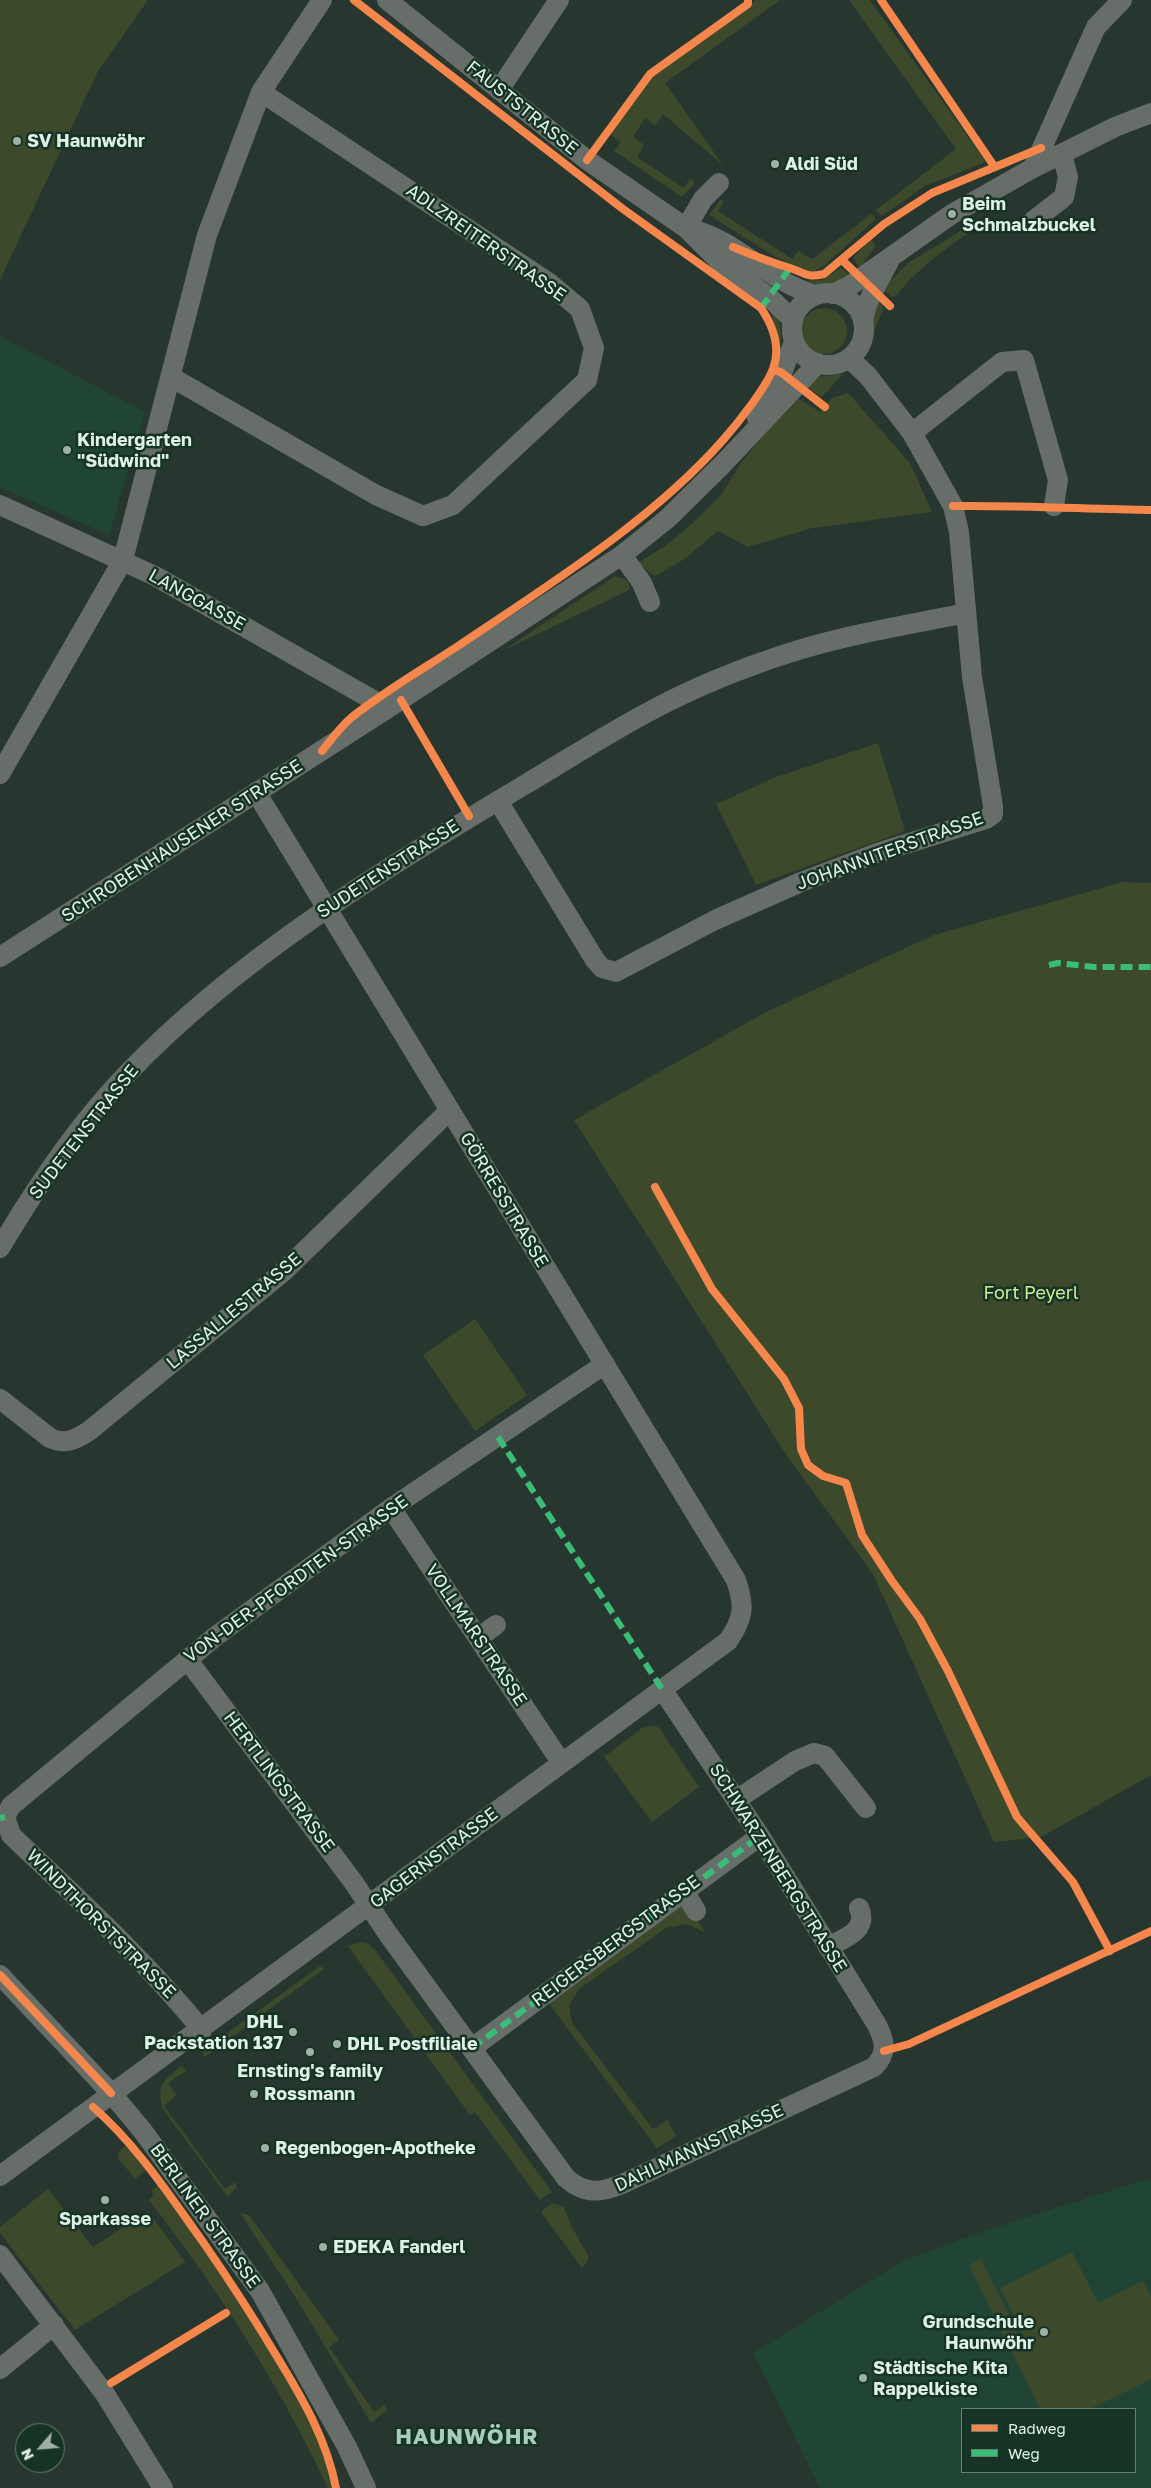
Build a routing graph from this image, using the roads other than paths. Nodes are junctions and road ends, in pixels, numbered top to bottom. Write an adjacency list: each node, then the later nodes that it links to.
1 (322, 0): 7 (street)
2 (387, 0): 5 (street, FAUSTSTRASSE)
3 (559, 0): 6 (street)
4 (1122, 0): 10 (street)
5 (409, 7): 6 (street, FAUSTSTRASSE)
6 (500, 90): 13 (street, FAUSTSTRASSE)
7 (261, 92): 21 (street); 21 (street, ADLZREITERSTRASSE)
8 (1151, 113): 9 (street)
9 (1062, 154): 10 (street); 12 (street)
10 (1033, 168): 14 (street)
11 (719, 183): 13 (street)
12 (1033, 221)
13 (686, 228): 15 (street, FAUSTSTRASSE); 16 (street, FAUSTSTRASSE)
14 (891, 257): 15 (street); 17 (street)
15 (824, 295): 16 (street); 17 (street)
16 (793, 320): 18 (street)
17 (863, 322): 19 (street)
18 (794, 342): 20 (street); 23 (street, SCHROBENHAUSENER STRASSE)
19 (849, 358): 20 (street); 22 (street, JOHANNITERSTRASSE)
20 (818, 364): 23 (street, SCHROBENHAUSENER STRASSE)
21 (171, 377): 27 (street)
22 (912, 433): 25 (street); 29 (street, JOHANNITERSTRASSE)
23 (746, 438): 26 (street, SCHROBENHAUSENER STRASSE)
24 (0, 505): 27 (street, LANGGASSE)
25 (1054, 506)
26 (622, 555): 28 (street); 30 (street, SCHROBENHAUSENER STRASSE)
27 (123, 560): 30 (street, LANGGASSE); 31 (street)
28 (650, 602)
29 (966, 613): 33 (street, SUDETENSTRASSE); 33 (street, JOHANNITERSTRASSE)
30 (385, 710): 32 (street, SCHROBENHAUSENER STRASSE)
31 (0, 774)
32 (256, 792): 34 (street, GÖRRESSTRASSE); 35 (street, SCHROBENHAUSENER STRASSE)
33 (498, 801): 34 (street, SUDETENSTRASSE)
34 (327, 908): 36 (street, GÖRRESSTRASSE); 37 (street, SUDETENSTRASSE)
35 (0, 957)
36 (450, 1110): 38 (street, GÖRRESSTRASSE); 39 (street, LASSALLESTRASSE)
37 (0, 1248)
38 (605, 1364): 40 (street, VON-DER-PFORDTEN-STRASSE); 41 (street, GÖRRESSTRASSE)
39 (0, 1398)
40 (391, 1508): 43 (street, VOLLMARSTRASSE); 44 (street, VON-DER-PFORDTEN-STRASSE)
41 (743, 1611): 45 (street, GAGERNSTRASSE)
42 (496, 1625): 43 (street)
43 (478, 1638): 46 (street, VOLLMARSTRASSE)
44 (187, 1659): 49 (street, VON-DER-PFORDTEN-STRASSE); 52 (street, HERTLINGSTRASSE)
45 (662, 1689): 46 (street, GAGERNSTRASSE); 47 (street, SCHWARZENBERGSTRASSE)
46 (561, 1762): 52 (street, GAGERNSTRASSE)
47 (736, 1800): 48 (street); 50 (street, SCHWARZENBERGSTRASSE)
48 (866, 1808)
49 (6, 1817): 57 (street, WINDTHORSTSTRASSE)
50 (760, 1836): 51 (street, REIGERSBERGSTRASSE); 55 (street, SCHWARZENBERGSTRASSE)
51 (684, 1891): 54 (street); 58 (street, REIGERSBERGSTRASSE)
52 (370, 1906): 57 (street, GAGERNSTRASSE); 58 (street, DAHLMANNSTRASSE)
53 (860, 1908): 55 (street)
54 (696, 1911)
55 (828, 1947): 59 (street, SCHWARZENBERGSTRASSE)
56 (0, 1976): 60 (street, BERLINER STRASSE)
57 (202, 2030): 60 (street, GAGERNSTRASSE)
58 (472, 2048): 59 (street, DAHLMANNSTRASSE)
59 (884, 2051)
60 (111, 2093): 61 (street, GAGERNSTRASSE); 66 (street, BERLINER STRASSE)
61 (0, 2176)
62 (0, 2255): 63 (street)
63 (54, 2325): 64 (street); 65 (street)
64 (0, 2369)
65 (163, 2488)
66 (366, 2488)

